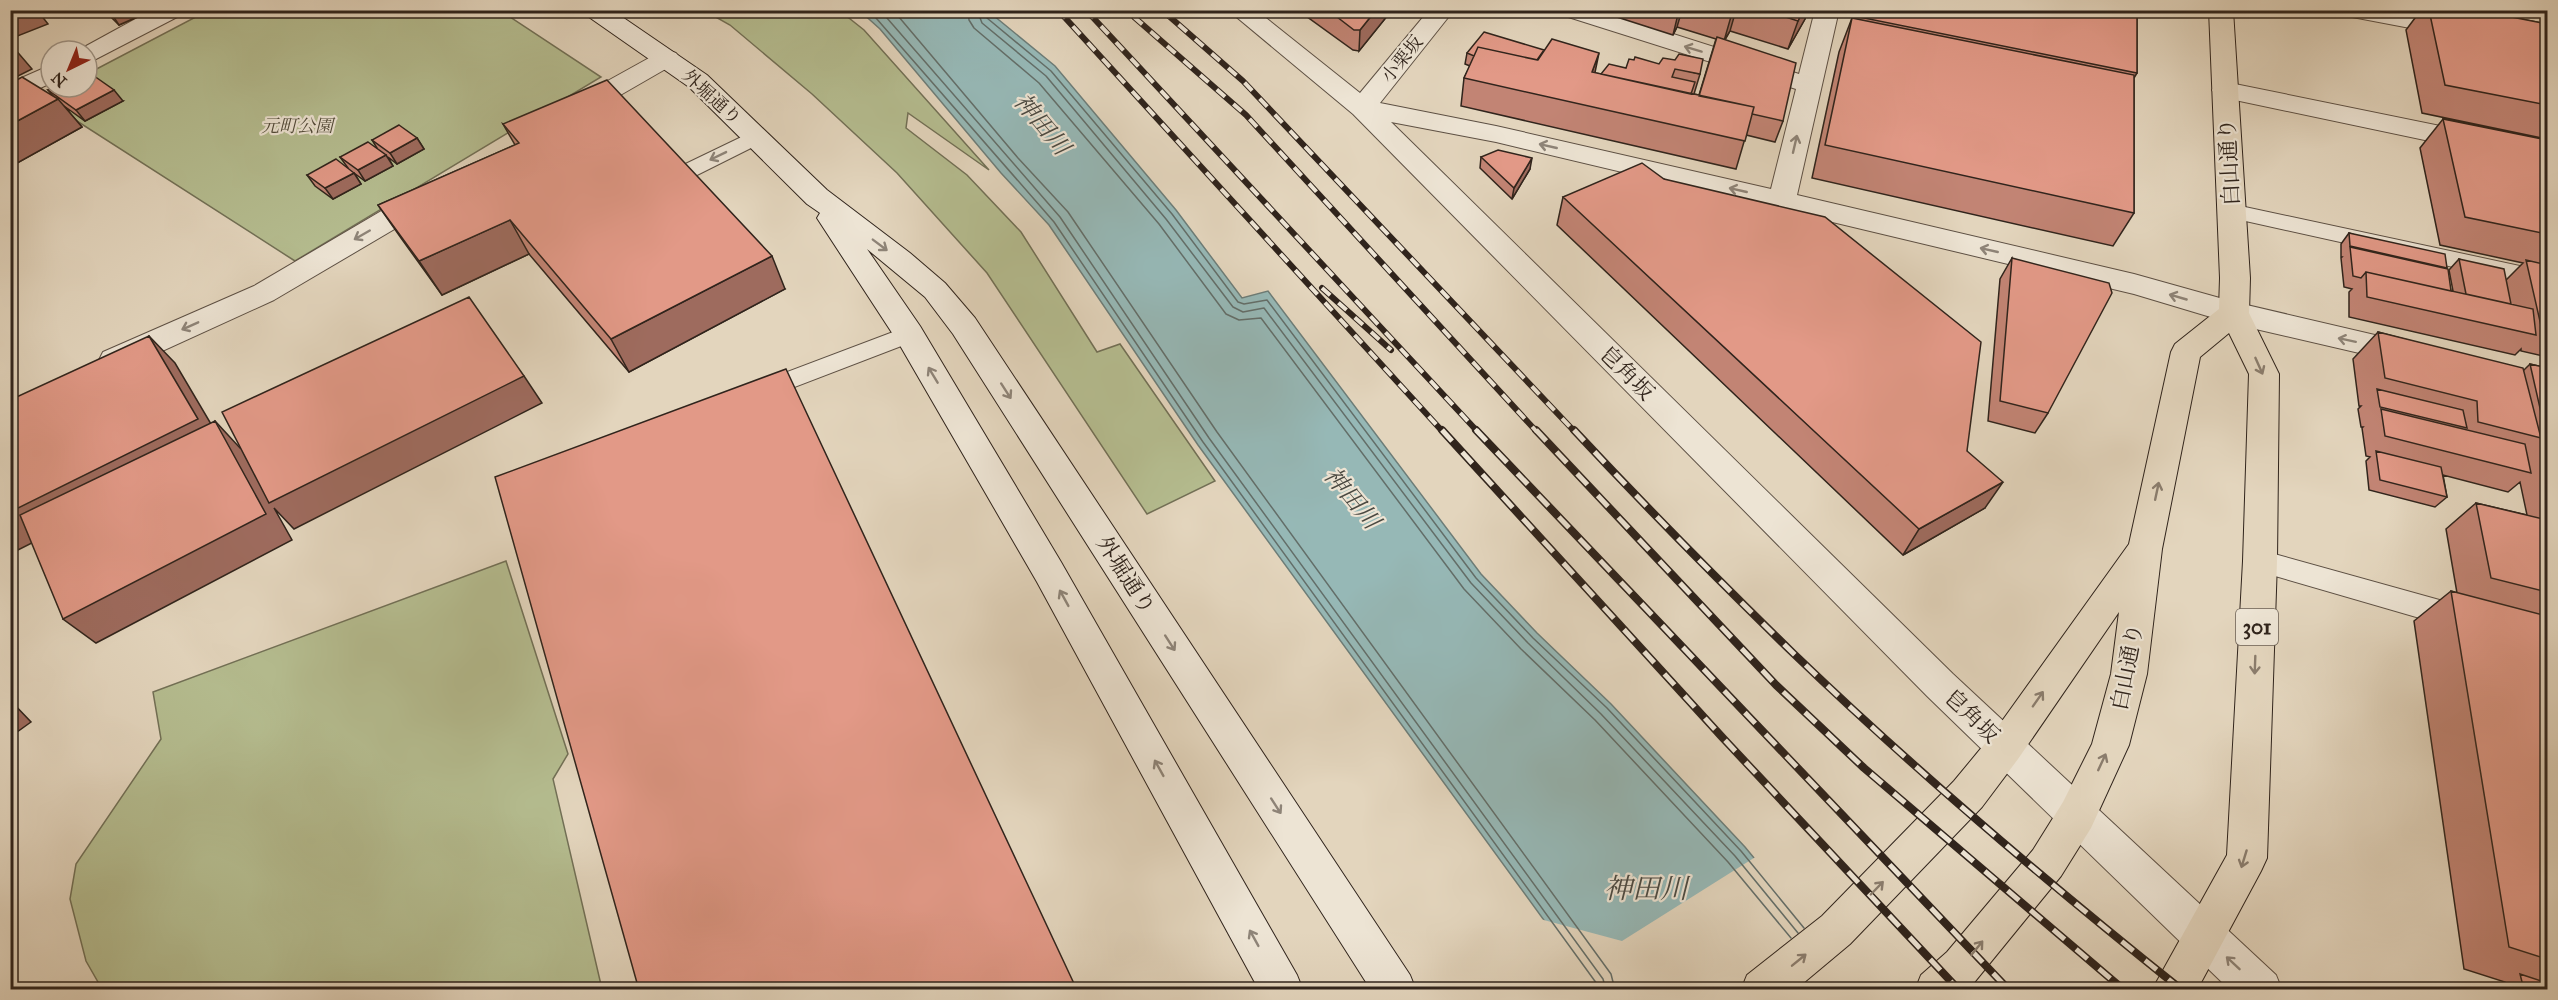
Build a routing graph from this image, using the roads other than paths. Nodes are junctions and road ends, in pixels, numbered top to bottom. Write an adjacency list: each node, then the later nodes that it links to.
1 (172, 10): 10 (street)
2 (595, 10): 11 (street, 外堀通り)
3 (1240, 10): 16 (street, 皀角坂)
4 (1442, 10): 16 (street, 小栗坂)
5 (1571, 10): 13 (street, one-way to 5)
6 (1827, 10): 13 (street)
7 (2221, 10): 14 (main road, 白山通り / 301)
8 (2347, 10): 9 (lane)
9 (2469, 33)
10 (99, 48)
11 (667, 58): 17 (street); 18 (street, 外堀通り)
12 (39, 79): 15 (street)
13 (1809, 85): 23 (street, one-way to 13)
14 (2224, 90): 19 (street); 24 (main road, 白山通り / 301)
15 (10, 94)
16 (1362, 108): 23 (street, one-way to 16); 34 (street, 皀角坂)
17 (553, 123)
18 (750, 131): 20 (lane); 22 (street, 外堀通り)
19 (2547, 157)
20 (674, 168)
21 (450, 184): 29 (street, one-way to 29)
22 (817, 197): 27 (street, 外堀通り); 38 (street, 外堀通り, one-way to 38)
23 (1782, 201): 26 (street, one-way to 23)
24 (2231, 211): 25 (lane); 26 (main road, 白山通り / 301)
25 (2547, 280)
26 (2234, 313): 28 (street, one-way to 26); 31 (main road, 白山通り, one-way to 26); 32 (main road, 白山通り / 301, one-way to 32)
27 (909, 334): 30 (lane); 37 (street, 外堀通り, one-way to 27)
28 (2434, 359)
29 (92, 370)
30 (736, 400)
31 (2145, 549): 34 (main road, one-way to 31); 35 (main road, 白山通り, one-way to 31)
32 (2260, 561): 33 (lane); 36 (main road, 白山通り / 301, one-way to 36)
33 (2480, 623)
34 (2004, 747): 35 (street, 皀角坂); 39 (main road, one-way to 34)
35 (2077, 815): 36 (street, 皀角坂); 40 (main road, 白山通り, one-way to 35)
36 (2205, 937): 41 (main road, 白山通り / 301); 42 (street, 皀角坂, one-way to 36)
37 (1282, 990)
38 (1395, 990)
39 (1762, 990)
40 (1936, 990)
41 (2173, 990)
42 (2261, 990)

